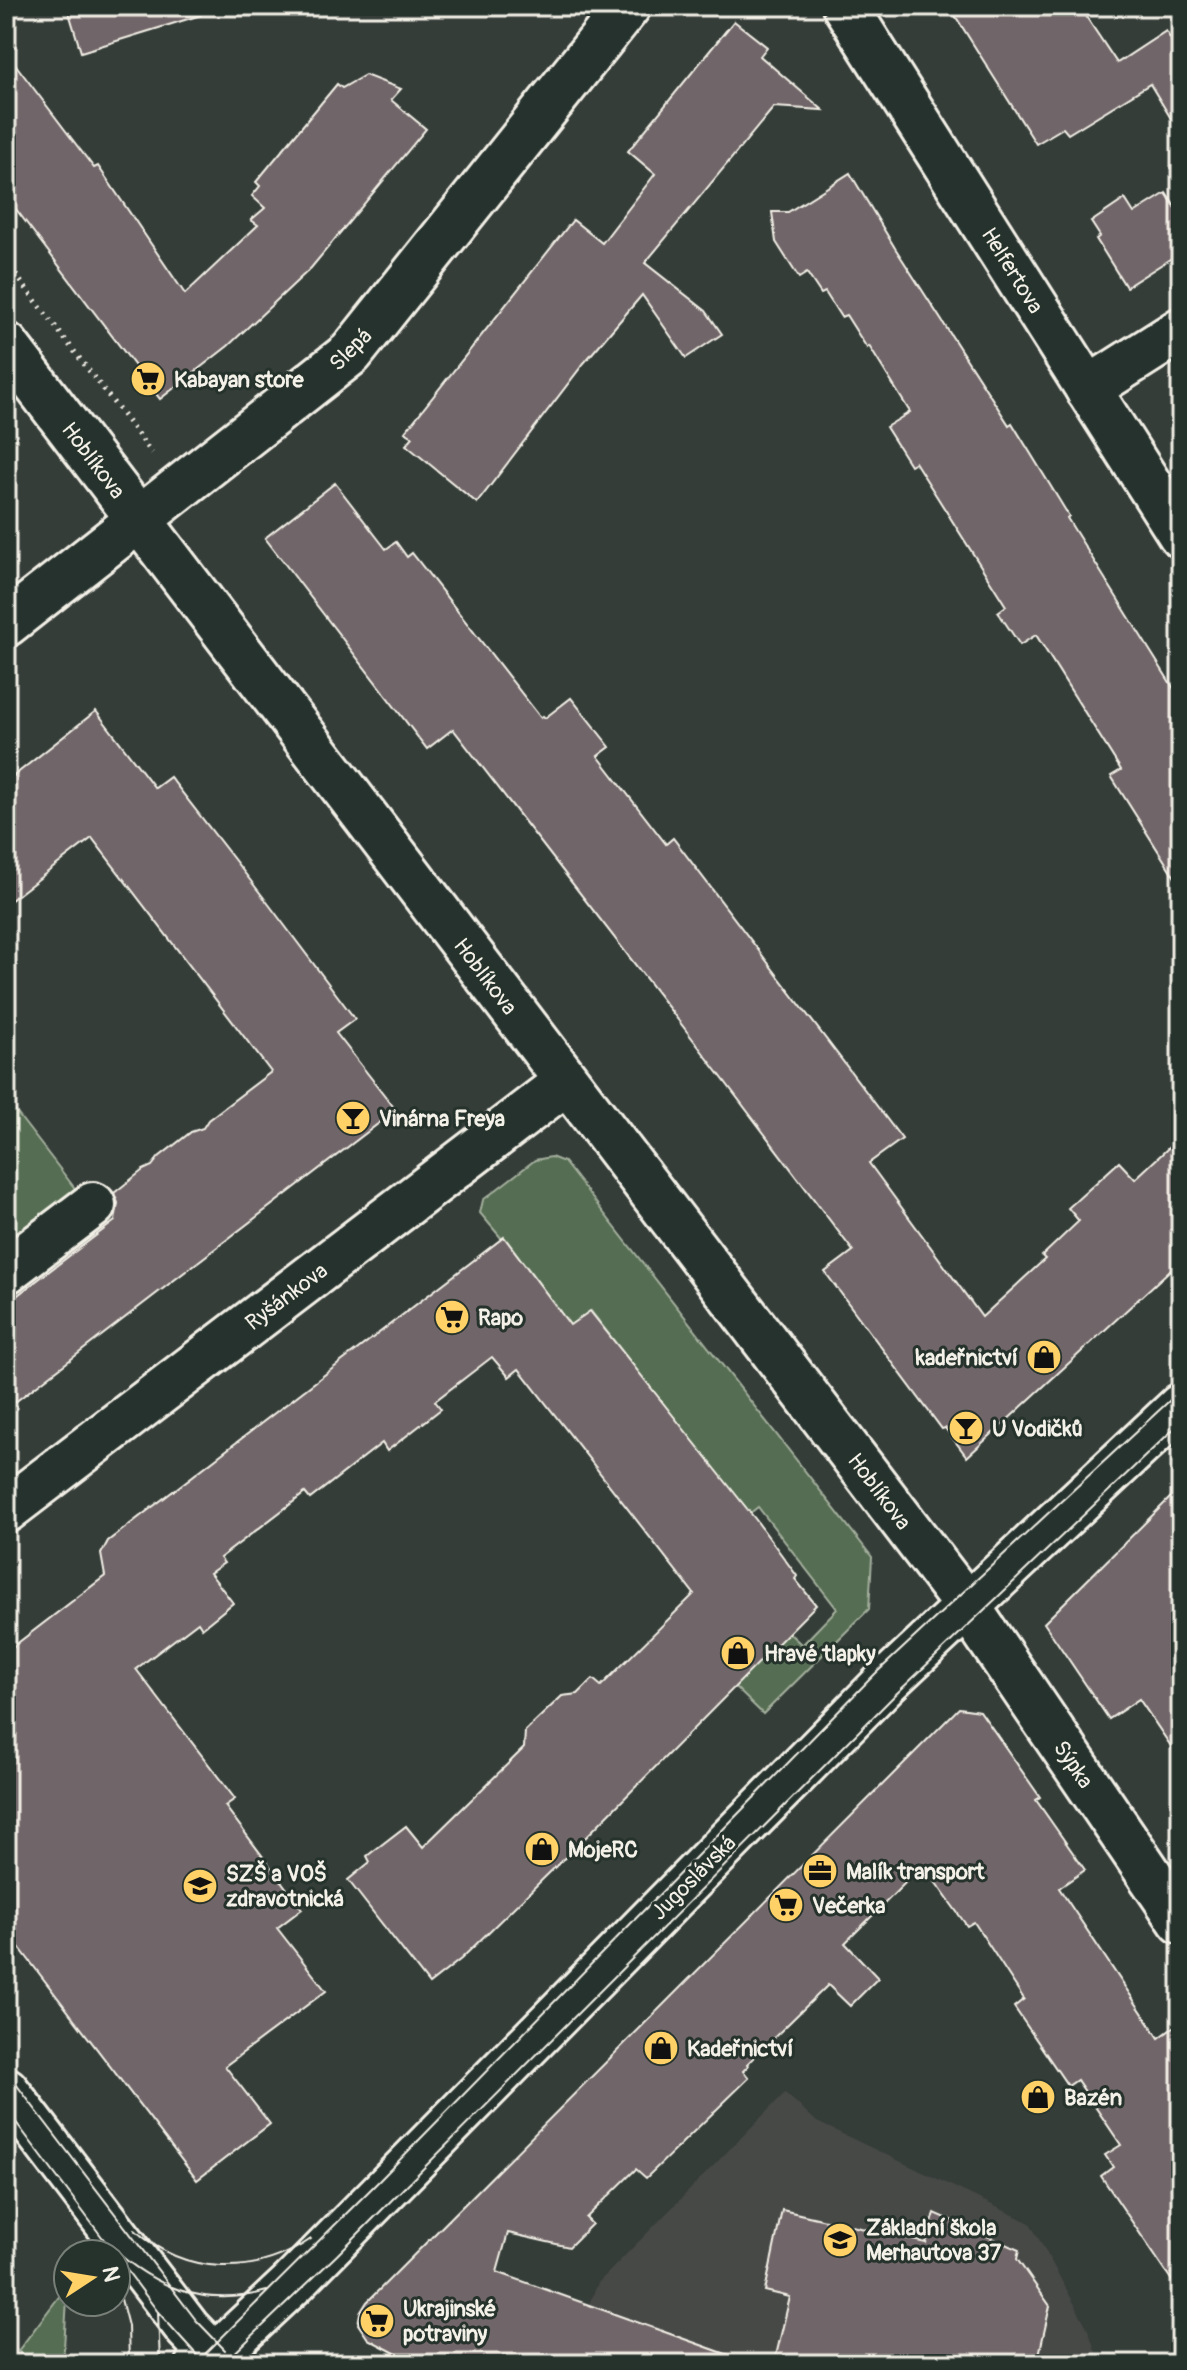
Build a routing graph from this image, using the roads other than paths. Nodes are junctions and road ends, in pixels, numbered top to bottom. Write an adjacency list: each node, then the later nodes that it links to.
1 (628, 6): 6 (street, Slepá)
2 (845, 6): 5 (street, Helfertova)
3 (1181, 330): 5 (street)
4 (6, 345): 6 (street, Hoblíkova)
5 (1088, 389): 7 (street, Helfertova)
6 (140, 520): 8 (street, Slepá); 9 (street, Hoblíkova)
7 (1181, 535)
8 (6, 624)
9 (566, 1082): 13 (street, Ryšánkova); 14 (street, Hoblíkova)
10 (93, 1205): 11 (street)
11 (6, 1271)
12 (1181, 1406): 14 (street, Jugoslávská)
13 (6, 1510)
14 (968, 1607): 15 (street, Sýpka); 17 (street, Jugoslávská)
15 (1181, 1921)
16 (6, 2090): 17 (street)
17 (212, 2362)

